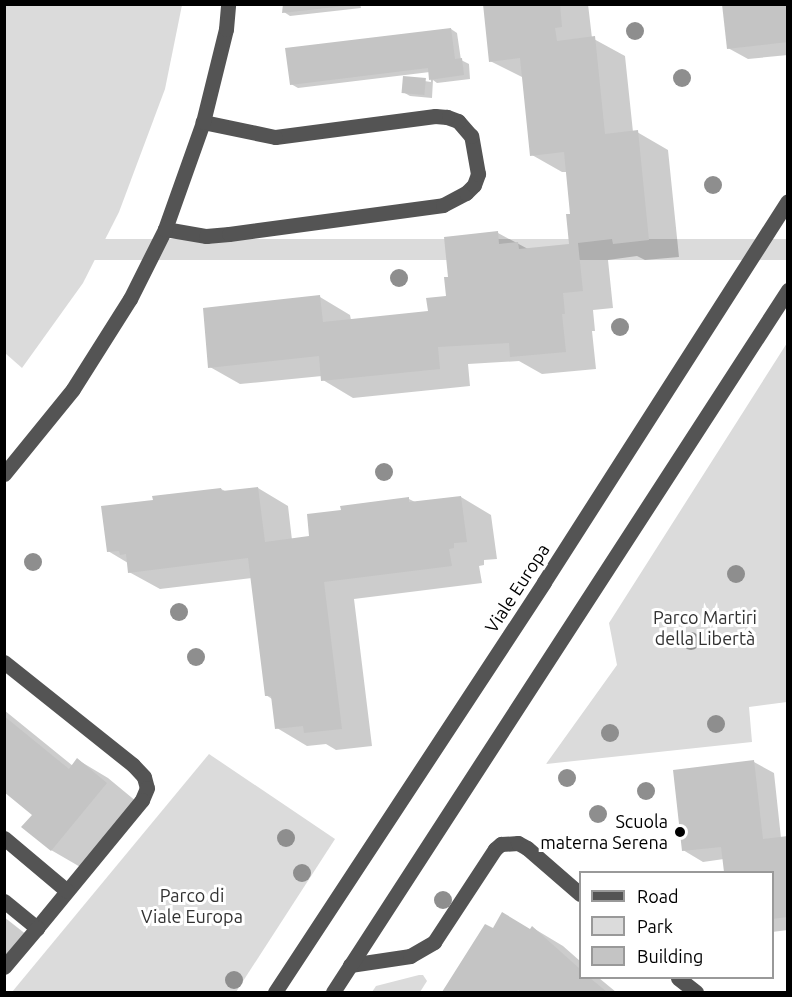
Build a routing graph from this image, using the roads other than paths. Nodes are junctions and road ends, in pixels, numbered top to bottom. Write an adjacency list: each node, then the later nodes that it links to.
1 (228, 4): 2 (street)
2 (203, 122): 4 (street); 4 (street)
3 (788, 201): 16 (street, Viale Europa)
4 (165, 229): 6 (street)
5 (788, 290): 13 (street)
6 (4, 474)
7 (4, 662): 9 (street)
8 (4, 838): 9 (street)
9 (67, 891): 12 (street)
10 (579, 893): 13 (street)
11 (4, 901): 12 (street)
12 (37, 928): 14 (street)
13 (350, 965): 17 (street)
14 (4, 967)
15 (679, 979): 18 (street)
16 (275, 993)
17 (333, 993)
18 (696, 993)

